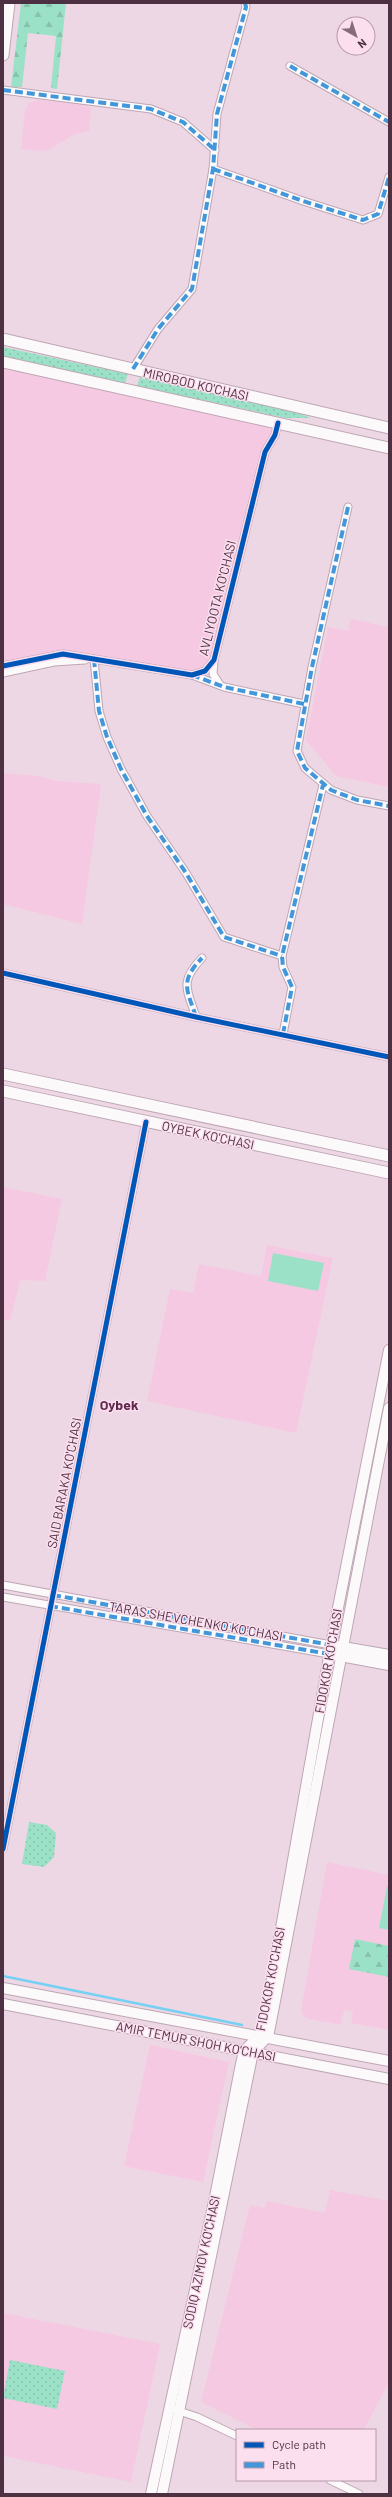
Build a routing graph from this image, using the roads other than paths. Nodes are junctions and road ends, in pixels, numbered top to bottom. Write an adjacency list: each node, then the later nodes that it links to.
1 (9, 3): 3 (main road)
2 (245, 3): 7 (street)
3 (3, 55)
4 (290, 66): 6 (street)
5 (3, 90): 7 (street)
6 (389, 122)
7 (215, 150): 8 (street)
8 (214, 169): 9 (street); 12 (street)
9 (389, 177)
10 (3, 339): 12 (main road, MIROBOD KO'CHASI)
11 (3, 362): 13 (main road, MIROBOD KO'CHASI)
12 (133, 369): 14 (main road, MIROBOD KO'CHASI)
13 (278, 423): 16 (main road, MIROBOD KO'CHASI); 20 (street, AVLIYOOTA KO'CHASI)
14 (371, 424): 15 (main road, MIROBOD KO'CHASI); 16 (main road)
15 (389, 428)
16 (366, 442): 17 (main road, MIROBOD KO'CHASI)
17 (389, 448)
18 (348, 507): 25 (street)
19 (94, 659): 21 (street); 22 (street); 23 (street); 28 (street)
20 (214, 660): 23 (street, AVLIYOOTA KO'CHASI); 24 (street)
21 (3, 666)
22 (3, 673)
23 (192, 675): 24 (street)
24 (220, 685): 25 (street)
25 (304, 704): 26 (street)
26 (323, 785): 27 (street); 28 (street)
27 (389, 806)
28 (282, 956): 32 (street)
29 (202, 958): 31 (street)
30 (3, 973): 31 (street)
31 (196, 1017): 32 (street)
32 (283, 1034): 33 (street)
33 (389, 1057)
34 (3, 1074): 37 (main road, OYBEK KO'CHASI)
35 (3, 1091): 36 (main road, OYBEK KO'CHASI)
36 (146, 1122): 38 (main road, OYBEK KO'CHASI); 42 (street, SAID BARAKA KO'CHASI)
37 (389, 1156)
38 (389, 1173)
39 (389, 1350): 45 (main road, FIDOKOR KO'CHASI)
40 (389, 1408): 46 (main road, FIDOKOR KO'CHASI)
41 (3, 1585): 42 (street, TARAS SHEVCHENKO KO'CHASI)
42 (52, 1595): 44 (street, SAID BARAKA KO'CHASI); 45 (street, TARAS SHEVCHENKO KO'CHASI)
43 (3, 1597): 44 (street, TARAS SHEVCHENKO KO'CHASI)
44 (50, 1606): 45 (street, TARAS SHEVCHENKO KO'CHASI); 49 (street, SAID BARAKA KO'CHASI)
45 (330, 1650): 46 (main road, TARAS SHEVCHENKO KO'CHASI); 52 (main road, FIDOKOR KO'CHASI)
46 (342, 1652): 47 (main road, TARAS SHEVCHENKO KO'CHASI); 48 (main road, TARAS SHEVCHENKO KO'CHASI); 52 (main road, FIDOKOR KO'CHASI)
47 (389, 1655)
48 (389, 1665)
49 (3, 1849)
50 (3, 1988): 52 (main road, AMIR TEMUR SHOH KO'CHASI)
51 (3, 2004): 53 (main road, AMIR TEMUR SHOH KO'CHASI)
52 (263, 2037): 53 (main road, FIDOKOR KO'CHASI); 54 (main road, AMIR TEMUR SHOH KO'CHASI)
53 (249, 2051): 55 (main road, AMIR TEMUR SHOH KO'CHASI); 56 (main road, SODIQ AZIMOV KO'CHASI)
54 (389, 2061)
55 (389, 2078)
56 (174, 2410): 57 (street); 59 (main road, SODIQ AZIMOV KO'CHASI); 60 (main road, SODIQ AZIMOV KO'CHASI)
57 (236, 2436)
58 (332, 2481): 61 (street)
59 (151, 2494)
60 (162, 2494)
61 (359, 2494)

